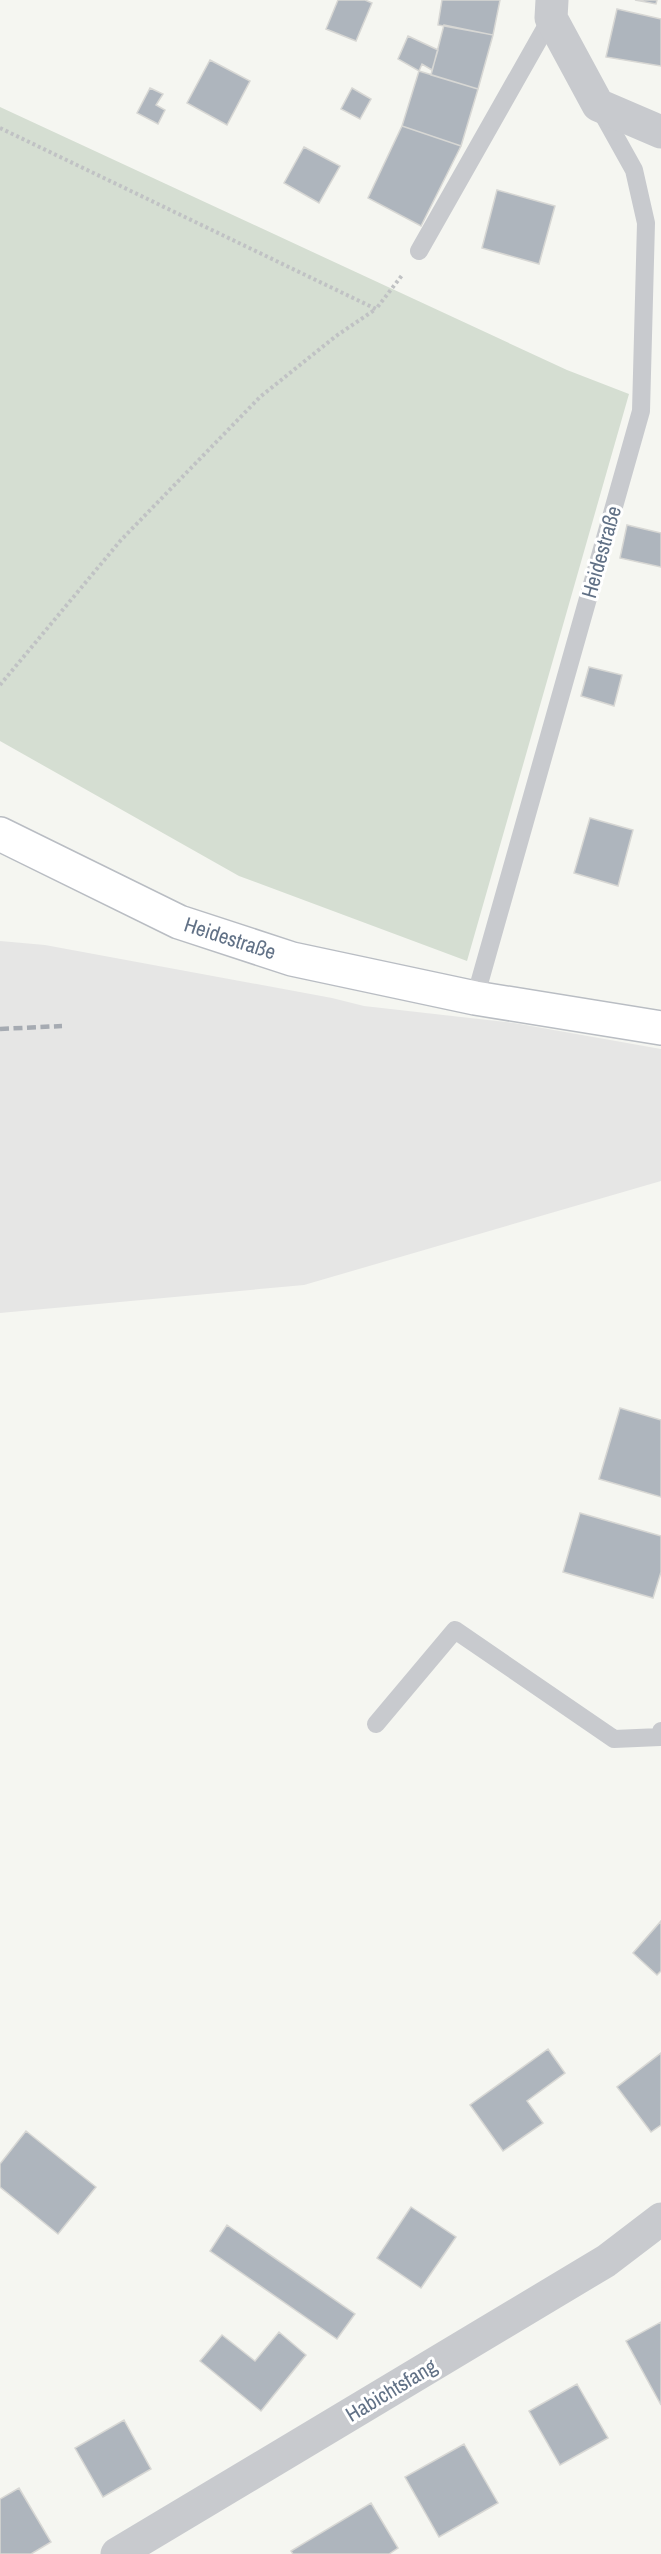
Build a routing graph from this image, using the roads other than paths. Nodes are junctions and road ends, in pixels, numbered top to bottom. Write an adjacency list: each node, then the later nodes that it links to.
1 (551, 9): 2 (street); 4 (lane)
2 (598, 105): 3 (street); 6 (lane, Heidestraße)
3 (661, 132)
4 (419, 251)
5 (0, 834): 6 (main road, Heidestraße)
6 (475, 998): 7 (main road, Heidestraße)
7 (661, 1028)
8 (376, 1724): 9 (lane)
9 (661, 1735)
10 (661, 2219): 11 (street, Habichtsfang)
11 (117, 2554)

